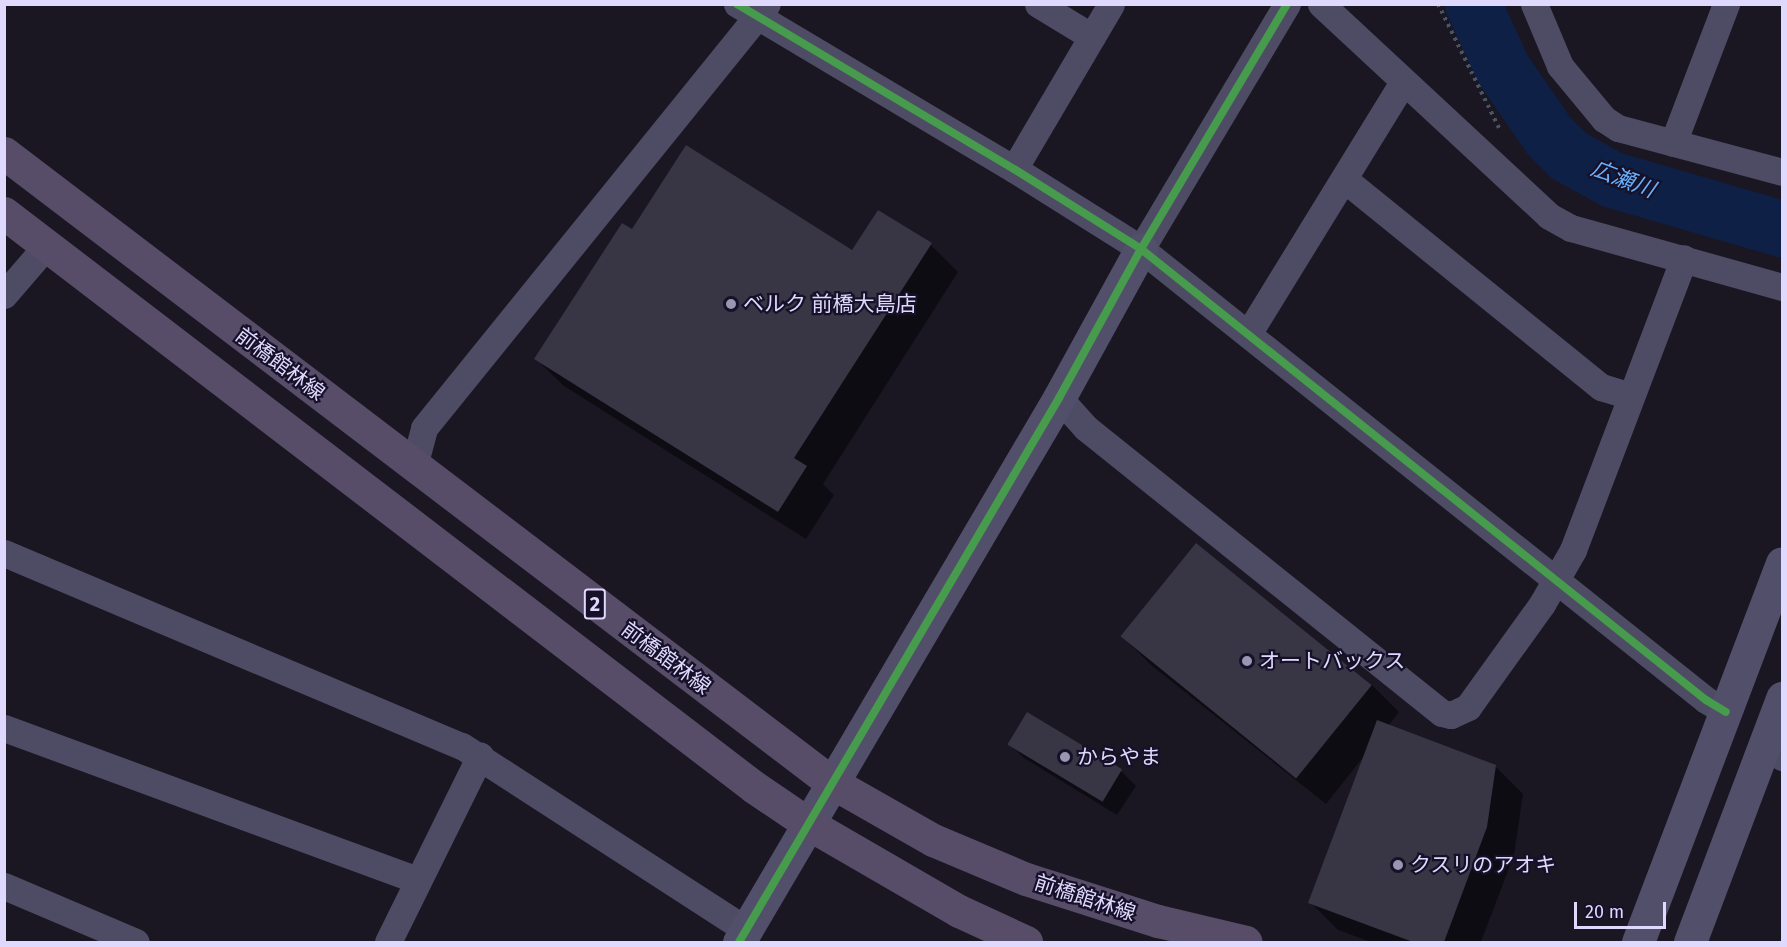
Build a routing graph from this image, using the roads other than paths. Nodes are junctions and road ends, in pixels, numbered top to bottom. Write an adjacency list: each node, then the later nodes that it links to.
1 (1038, 4): 8 (street)
2 (1111, 4): 8 (street)
3 (1287, 4): 17 (street)
4 (1321, 4): 9 (street)
5 (1534, 4): 10 (street)
6 (1726, 4): 10 (street)
7 (754, 9): 12 (street); 24 (street)
8 (1092, 37): 12 (street)
9 (1403, 82): 14 (street); 18 (street)
10 (1673, 143): 13 (street)
11 (4, 153): 24 (main road, 前橋館林線 / 2)
12 (1014, 169): 17 (street)
13 (1782, 172)
14 (1344, 179): 21 (street); 22 (street)
15 (4, 213): 16 (main road, 2)
16 (47, 245): 20 (street); 34 (main road, 2)
17 (1141, 249): 21 (street); 23 (street)
18 (1684, 258): 19 (street); 22 (street)
19 (1782, 287)
20 (4, 295)
21 (1248, 334): 27 (street)
22 (1630, 396): 27 (street)
23 (1059, 398): 27 (street); 33 (street)
24 (414, 466): 33 (main road, 前橋館林線 / 2)
25 (4, 553): 32 (street)
26 (1782, 563): 29 (street)
27 (1555, 580): 29 (street)
28 (1782, 698): 31 (street)
29 (1726, 712): 42 (street)
30 (4, 728): 35 (street)
31 (1773, 752): 43 (street)
32 (480, 756): 35 (street); 37 (street)
33 (831, 782): 34 (street); 41 (main road, 前橋館林線 / 2)
34 (807, 823): 37 (street); 40 (main road, 2)
35 (418, 880): 39 (street)
36 (4, 886): 38 (street)
37 (743, 936)
38 (136, 942)
39 (388, 942)
40 (1026, 942)
41 (1246, 942)
42 (1638, 942)
43 (1689, 942)

